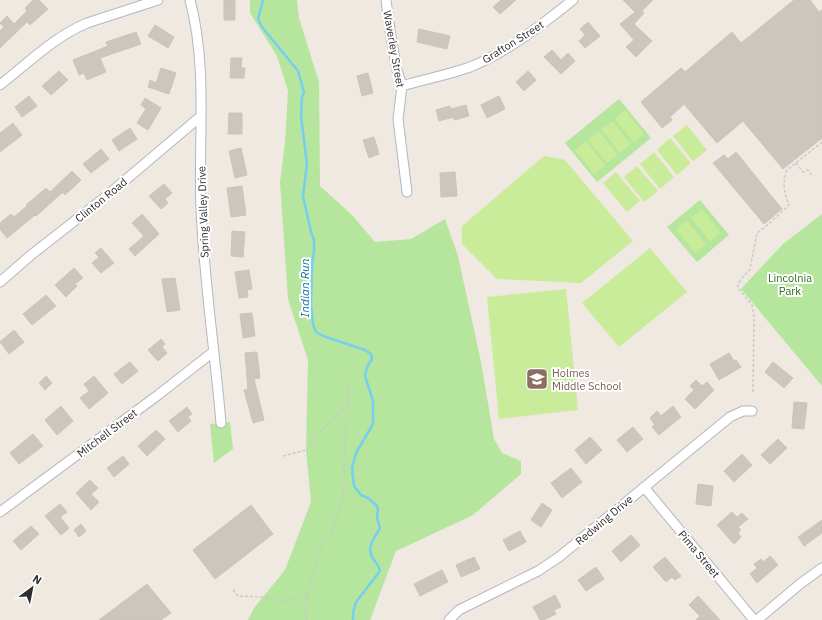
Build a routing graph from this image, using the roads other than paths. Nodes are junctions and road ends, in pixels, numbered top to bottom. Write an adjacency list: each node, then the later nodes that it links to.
1 (158, 0): 5 (street)
2 (190, 0): 7 (street, Spring Valley Drive)
3 (386, 0): 6 (street, Waverley Street)
4 (572, 0): 6 (street, Grafton Street)
5 (0, 85)
6 (402, 86): 8 (street, Waverley Street)
7 (201, 116): 9 (street, Clinton Road); 10 (street, Spring Valley Drive)
8 (407, 192)
9 (0, 282)
10 (213, 352): 12 (street, Spring Valley Drive); 14 (street, Mitchell Street)
11 (752, 411): 13 (street, Redwing Drive)
12 (221, 423)
13 (644, 487): 16 (street, Redwing Drive); 17 (street, Pima Street)
14 (0, 512)
15 (822, 568): 17 (street)
16 (449, 620)
17 (756, 620)

